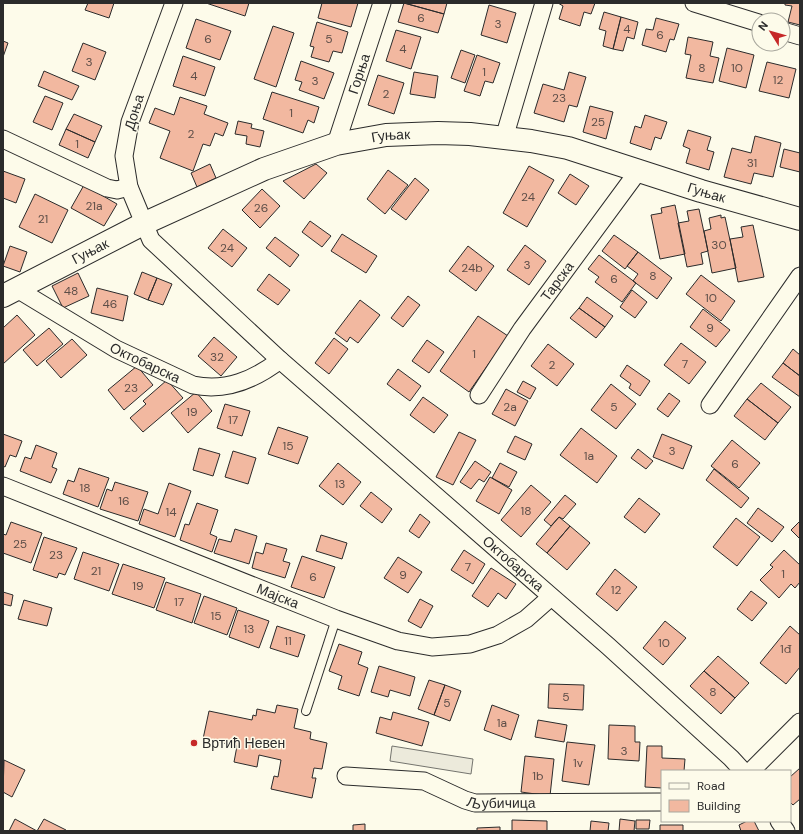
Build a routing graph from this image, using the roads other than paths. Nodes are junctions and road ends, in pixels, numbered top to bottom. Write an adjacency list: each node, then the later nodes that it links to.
1 (174, 3): 10 (street, Доња)
2 (382, 3): 8 (street, Горња)
3 (544, 3): 6 (street)
4 (694, 3): 5 (street)
5 (751, 21)
6 (504, 138): 8 (street, Гуњак); 9 (street, Гуњак)
7 (3, 139): 10 (street)
8 (336, 144): 12 (street, Гуњак)
9 (639, 170): 11 (street, Гуњак); 16 (street, Тарска)
10 (129, 187): 12 (street, Доња)
11 (800, 219)
12 (143, 224): 14 (street, Гуњак); 15 (street, Октобарска)
13 (800, 276): 17 (street)
14 (10, 292): 15 (street, Октобарска)
15 (280, 360): 19 (street, Октобарска)
16 (479, 395)
17 (710, 405)
18 (3, 486): 20 (street, Мајска)
19 (551, 597): 20 (street, Мајска); 23 (street, Октобарска)
20 (336, 619): 21 (lane)
21 (306, 711)
22 (800, 722): 24 (street)
23 (742, 770)
24 (752, 770)
25 (346, 776): 26 (street, Љубичица)
26 (661, 802)
27 (780, 822): 28 (street)
28 (786, 831)

